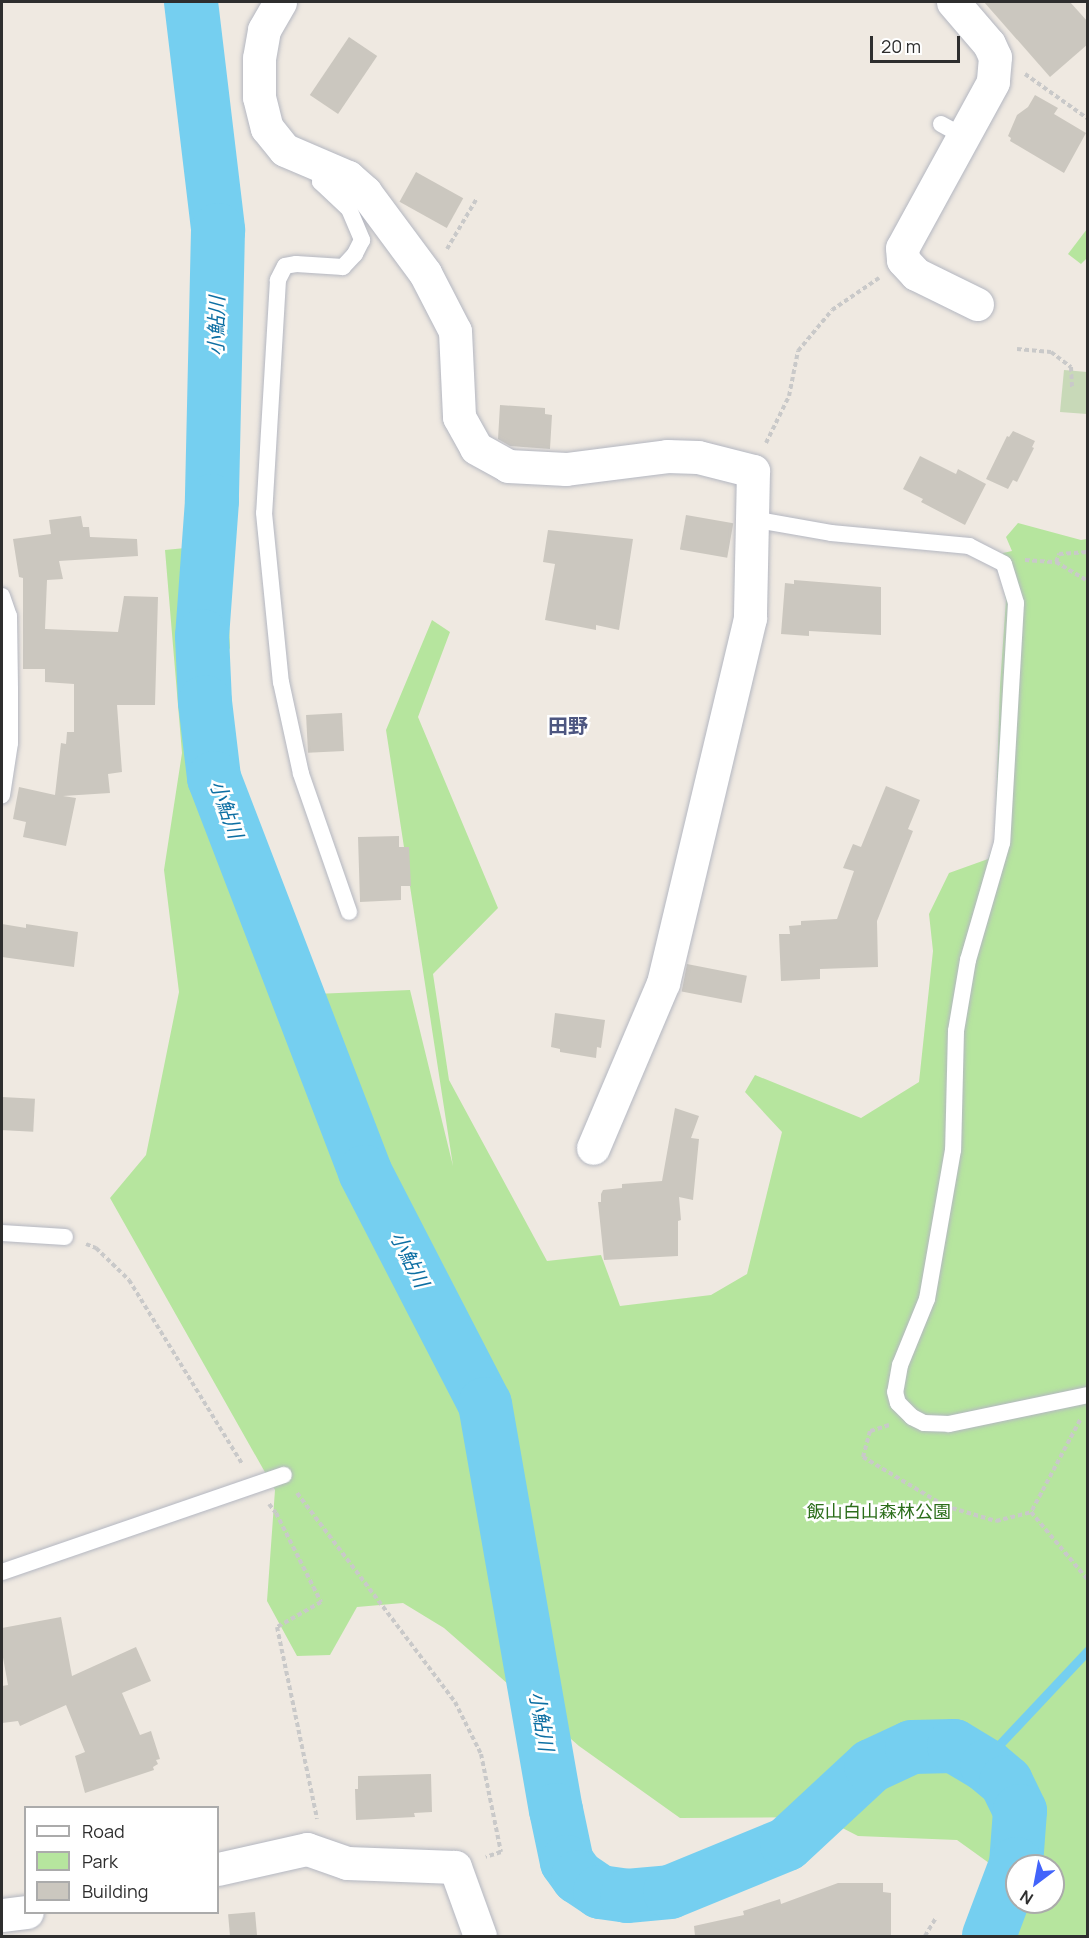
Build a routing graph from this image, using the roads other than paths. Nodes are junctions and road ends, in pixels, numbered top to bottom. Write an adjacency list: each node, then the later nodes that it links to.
1 (280, 2): 3 (street)
2 (953, 2): 4 (street)
3 (321, 165): 5 (street); 8 (lane)
4 (977, 304)
5 (752, 519): 9 (street); 12 (lane)
6 (2, 596): 7 (lane)
7 (2, 795)
8 (349, 912)
9 (593, 1148)
10 (2, 1233): 11 (lane)
11 (65, 1237)
12 (1088, 1395)
13 (284, 1475): 14 (lane)
14 (2, 1572)
15 (219, 1869): 18 (street)
16 (24, 1912): 17 (street)
17 (2, 1915)
18 (480, 1936)

